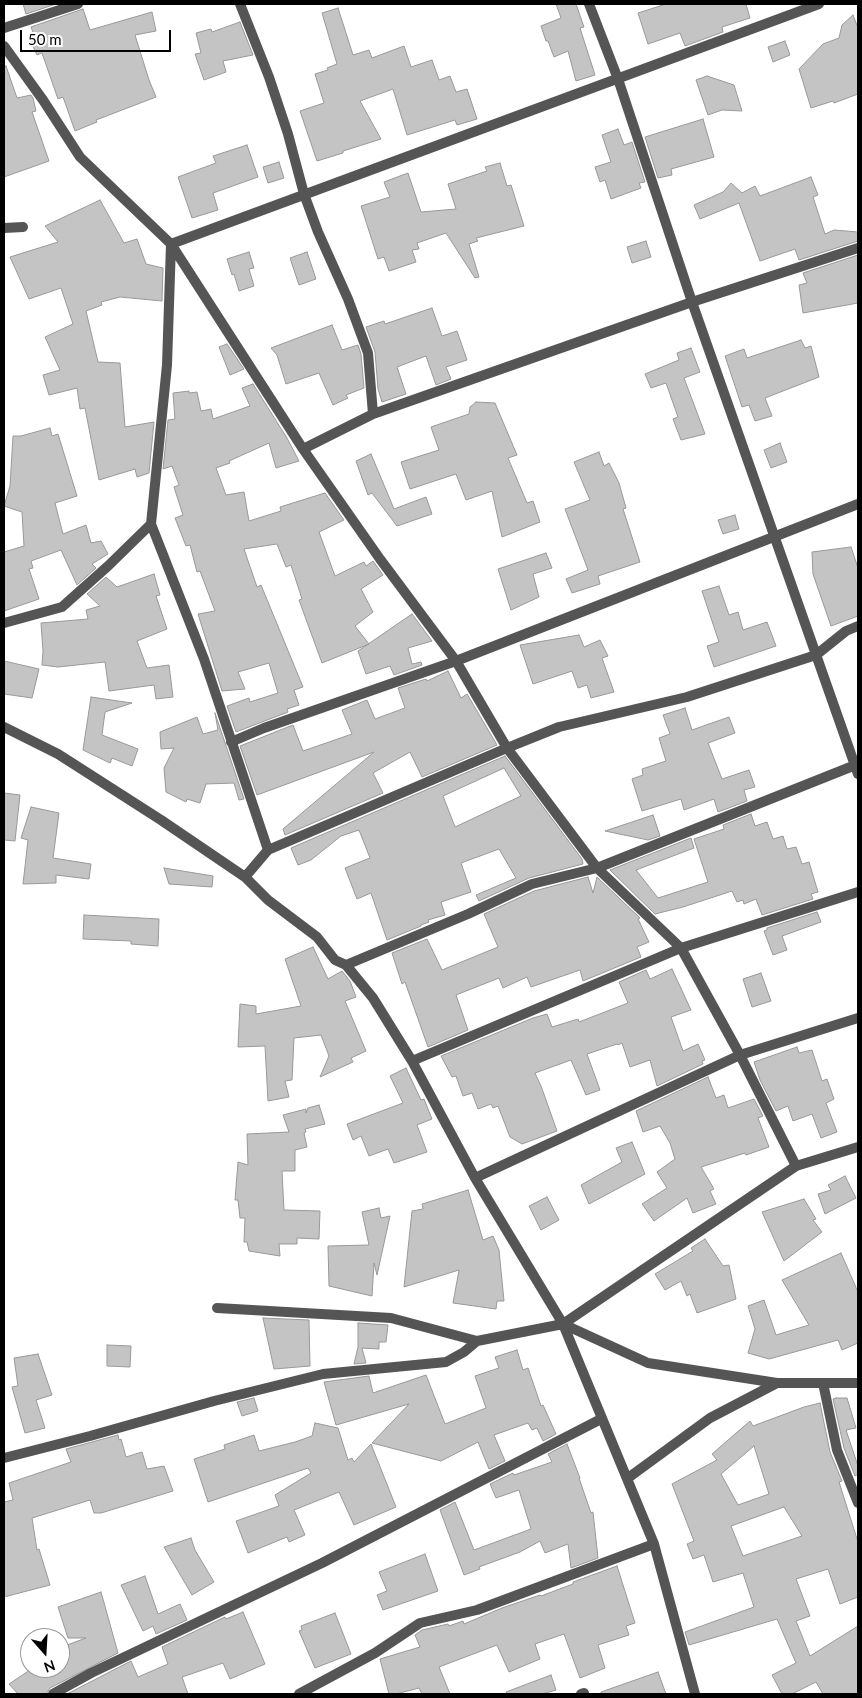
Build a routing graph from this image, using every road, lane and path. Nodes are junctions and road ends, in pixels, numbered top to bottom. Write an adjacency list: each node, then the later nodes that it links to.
1 (78, 4): 5 (street)
2 (240, 4): 8 (street)
3 (589, 4): 7 (street)
4 (819, 4): 7 (street)
5 (4, 28)
6 (4, 46): 11 (street)
7 (618, 79): 8 (street); 13 (street)
8 (304, 194): 11 (street); 14 (street)
9 (23, 226): 10 (street)
10 (4, 228)
11 (171, 244): 15 (street); 17 (street)
12 (858, 248): 13 (street)
13 (692, 302): 14 (street); 18 (street)
14 (373, 414): 15 (street)
15 (303, 448): 22 (street)
16 (858, 504): 18 (street)
17 (151, 524): 19 (street); 24 (street)
18 (775, 536): 21 (street); 22 (street)
19 (4, 623)
20 (858, 626): 21 (street)
21 (816, 655): 25 (street); 26 (street)
22 (456, 661): 24 (street); 25 (street)
23 (4, 727): 29 (street)
24 (231, 742): 27 (street)
25 (507, 748): 27 (street); 28 (street)
26 (857, 768): 28 (street)
27 (268, 850): 29 (street)
28 (597, 868): 31 (street); 32 (street)
29 (246, 877): 32 (street)
30 (858, 892): 31 (street)
31 (680, 948): 34 (street); 35 (street)
32 (346, 965): 35 (street)
33 (858, 1018): 34 (street)
34 (740, 1054): 37 (street); 38 (street)
35 (412, 1060): 38 (street)
36 (858, 1147): 37 (street)
37 (796, 1166): 40 (street)
38 (475, 1178): 40 (street)
39 (216, 1308): 41 (street)
40 (563, 1324): 41 (street); 42 (street); 45 (street)
41 (478, 1341): 46 (street)
42 (777, 1383): 43 (street); 47 (street)
43 (823, 1383): 44 (street); 48 (street)
44 (858, 1383)
45 (601, 1419): 47 (street); 50 (street)
46 (4, 1458)
47 (628, 1478): 49 (street)
48 (858, 1503)
49 (654, 1544): 51 (street); 52 (street)
50 (53, 1694)
51 (298, 1694)
52 (695, 1694)

